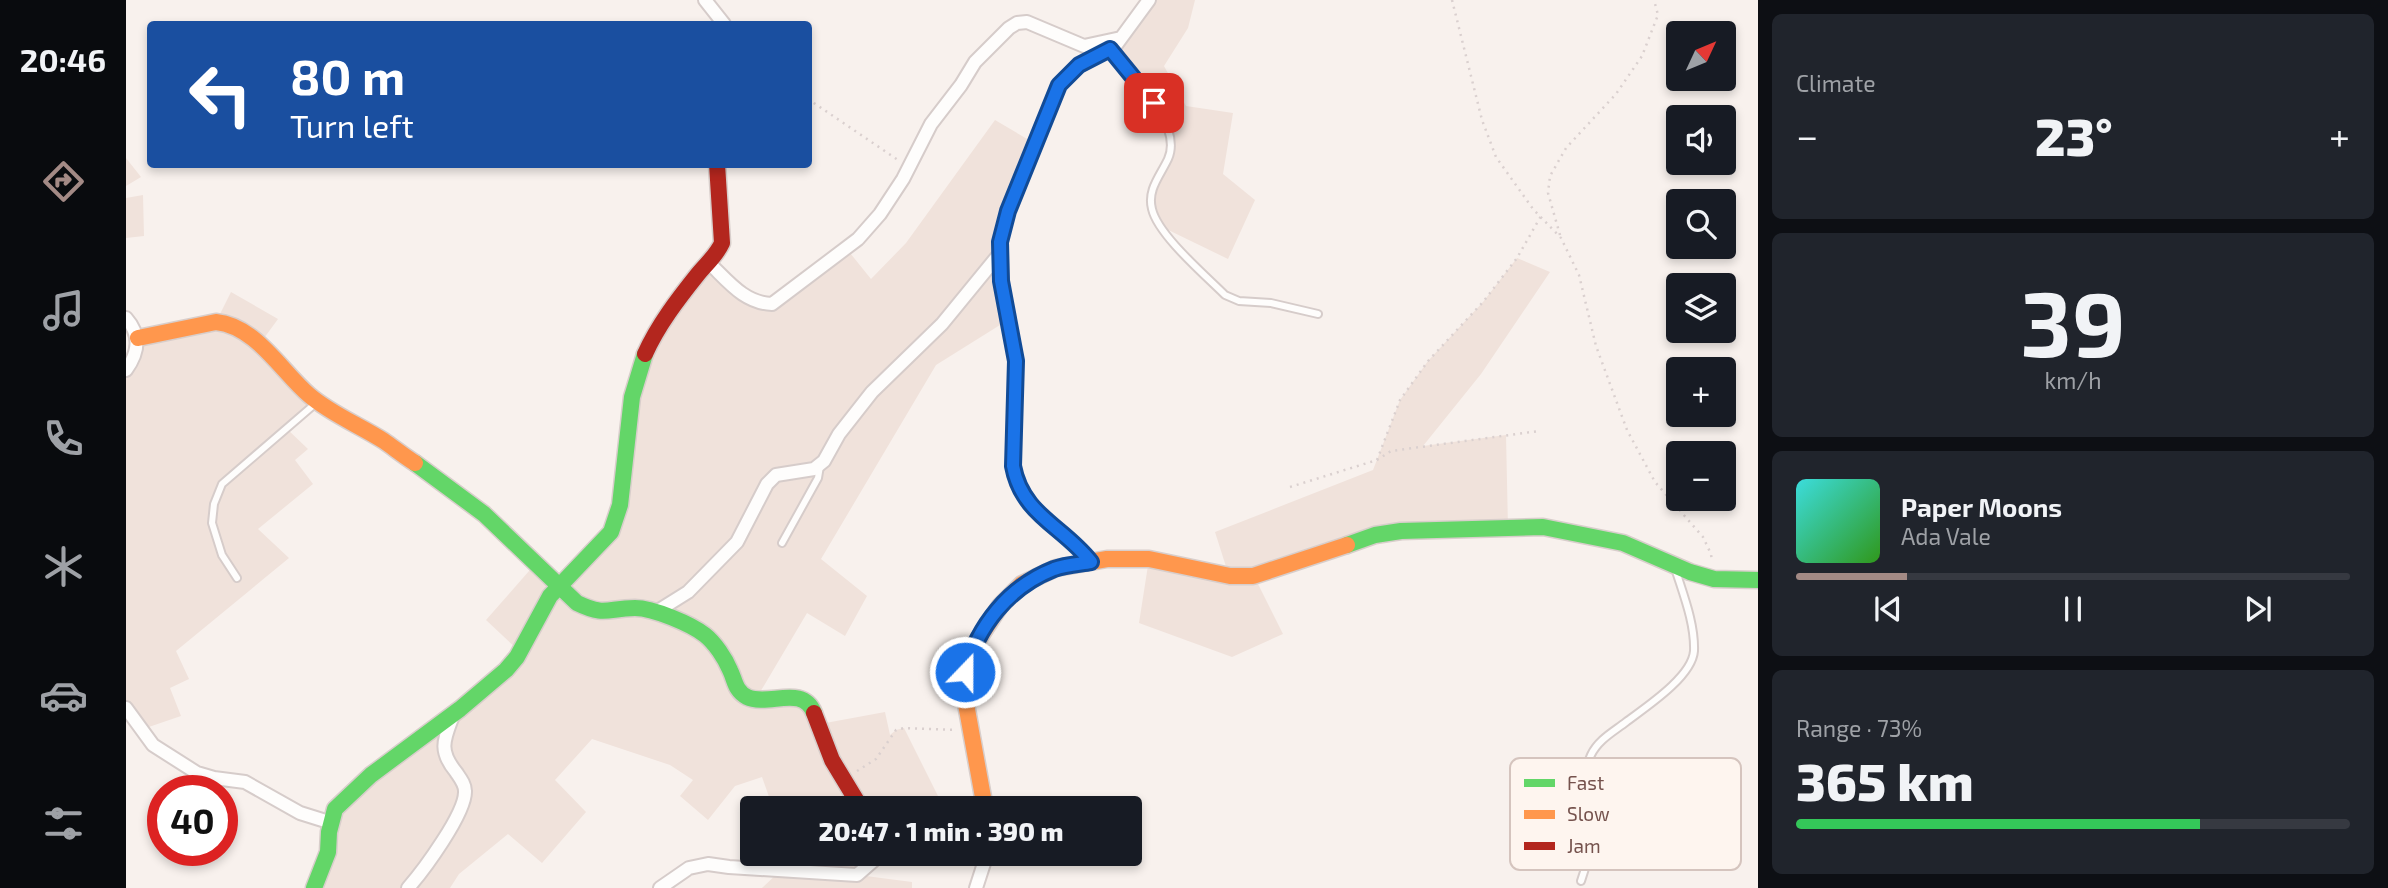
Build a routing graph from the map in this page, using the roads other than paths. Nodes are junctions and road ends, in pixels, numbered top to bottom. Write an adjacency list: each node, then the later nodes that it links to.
1 (705, 0): 3 (street)
2 (1149, 0): 4 (street)
3 (722, 21)
4 (1122, 37): 5 (street); 8 (street)
5 (1110, 49): 7 (street); 9 (lane)
6 (717, 168): 8 (street)
7 (1000, 252): 14 (street); 16 (street)
8 (709, 263): 20 (street)
9 (1318, 314)
10 (126, 318): 11 (street)
11 (138, 338): 12 (street); 13 (street)
12 (126, 370)
13 (317, 401): 18 (lane); 20 (street)
14 (820, 464): 15 (lane); 21 (street)
15 (782, 543)
16 (1091, 562): 17 (street); 26 (street)
17 (1675, 566): 19 (street); 24 (lane)
18 (237, 578)
19 (1758, 580)
20 (560, 586): 21 (street); 23 (street)
21 (656, 612): 25 (street)
22 (126, 708): 27 (street)
23 (454, 713): 27 (street); 33 (street)
24 (1590, 758)
25 (853, 796)
26 (983, 796)
27 (332, 823): 32 (street)
28 (867, 866): 34 (street)
29 (983, 866): 35 (street)
30 (1585, 870): 31 (lane)
31 (1581, 881)
32 (314, 888)
33 (408, 888)
34 (660, 888)
35 (976, 888)

